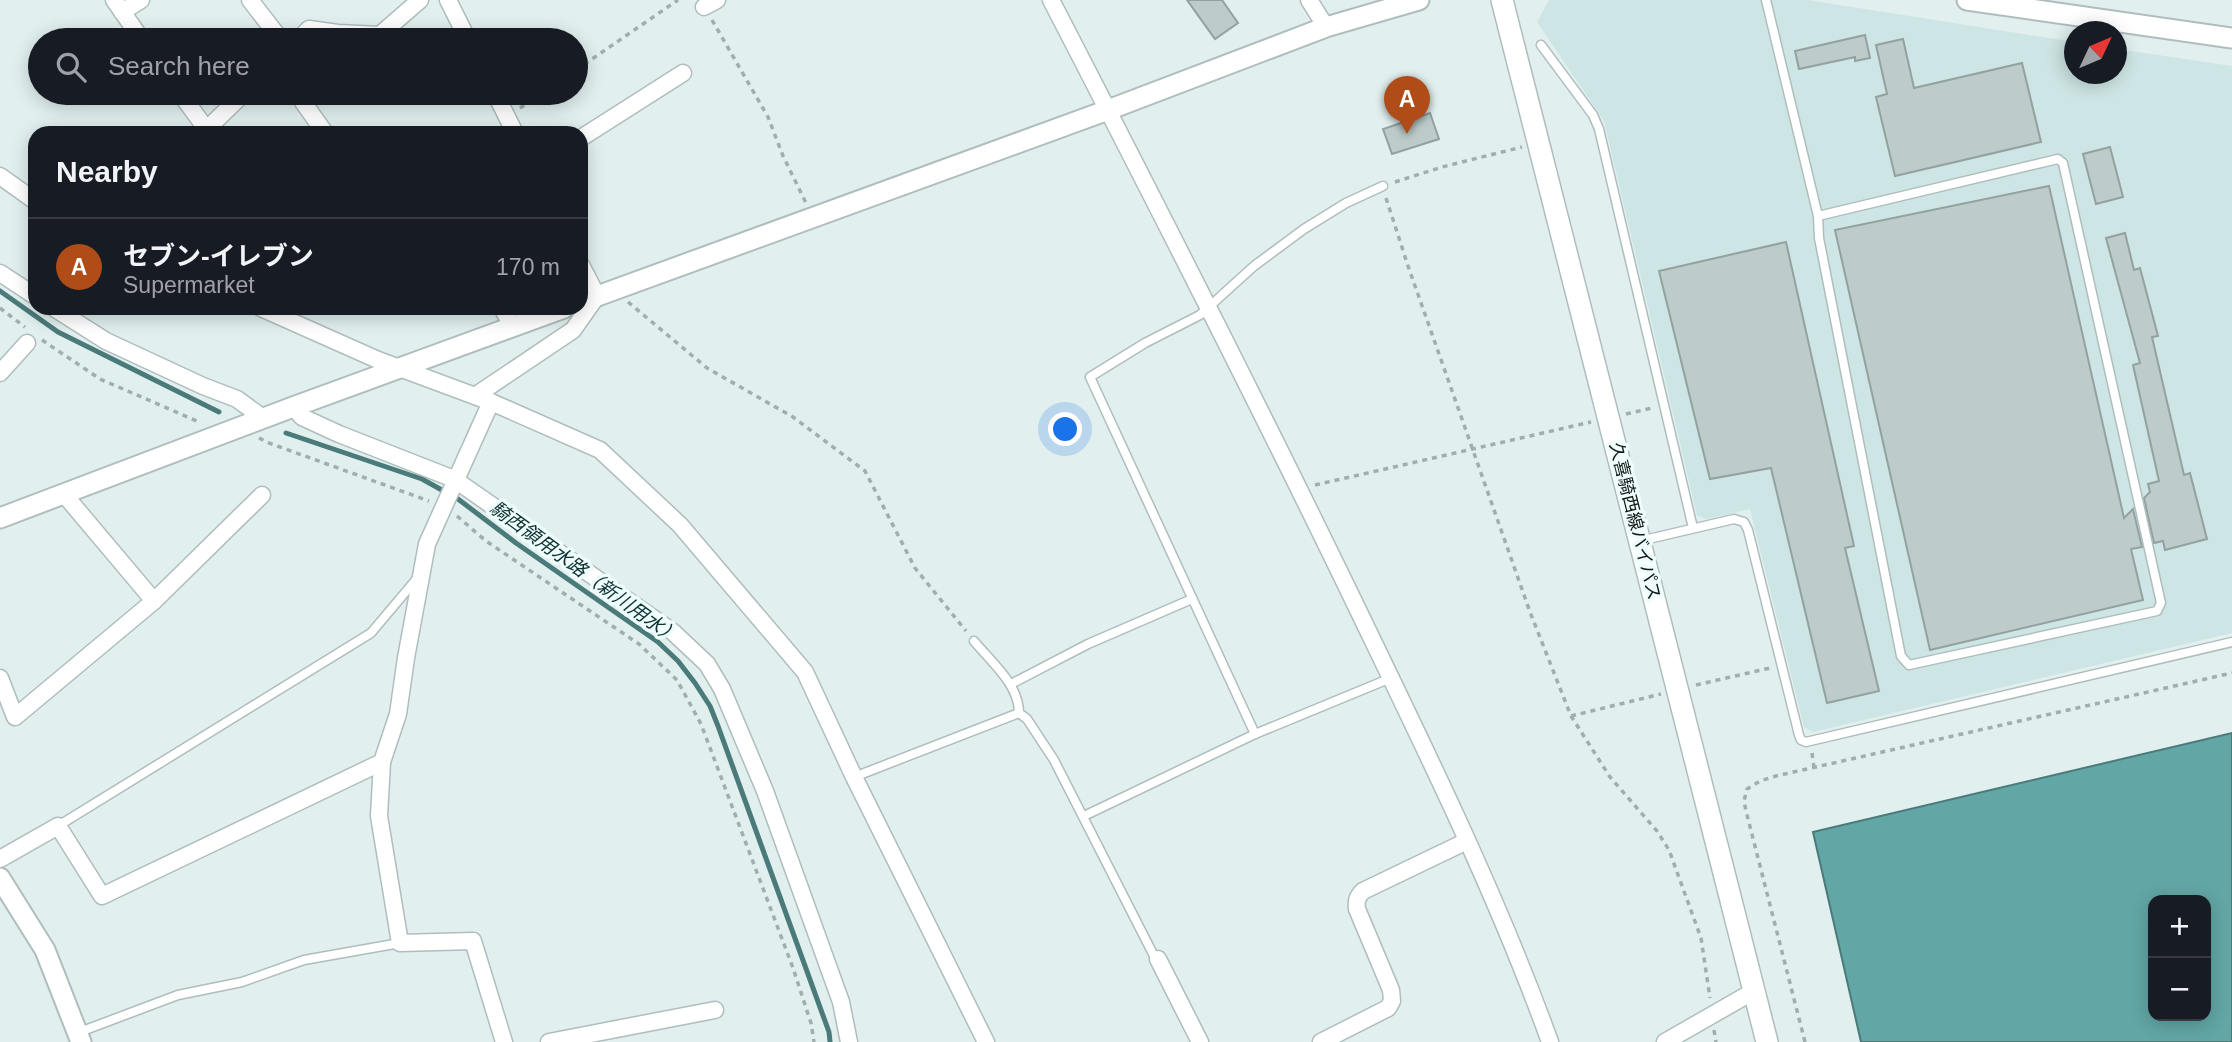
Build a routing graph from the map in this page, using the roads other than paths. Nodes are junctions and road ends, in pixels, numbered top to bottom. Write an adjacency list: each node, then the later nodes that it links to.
1 (141, 0): 11 (street)
2 (250, 0): 14 (street)
3 (420, 0): 15 (street)
4 (448, 0): 16 (street)
5 (1051, 0): 24 (street)
6 (1309, 0): 12 (street)
7 (1419, 0): 12 (street)
8 (1502, 0): 57 (main road, 久喜騎西線バイパス)
9 (1766, 0): 33 (lane)
10 (1967, 0): 17 (street)
11 (118, 6): 13 (street)
12 (1326, 27): 24 (street)
13 (134, 28)
14 (272, 28)
15 (388, 28)
16 (462, 28)
17 (2232, 38)
18 (1541, 45): 56 (lane)
19 (682, 73): 29 (street)
20 (188, 105): 25 (street)
21 (232, 105): 26 (street)
22 (305, 105): 27 (street)
23 (501, 105): 28 (street)
24 (1108, 110): 37 (street); 38 (street)
25 (202, 126)
26 (210, 126)
27 (319, 126)
28 (512, 126)
29 (588, 133)
30 (0, 176): 32 (street)
31 (1383, 186): 38 (lane)
32 (28, 196)
33 (1818, 216): 33 (lane)
34 (0, 273): 36 (street)
35 (588, 279): 37 (street)
36 (28, 291)
37 (597, 296)
38 (1208, 308): 59 (lane); 64 (street)
39 (65, 315): 51 (street)
40 (293, 315): 46 (street)
41 (506, 315): 44 (street)
42 (545, 315): 44 (street)
43 (584, 315): 48 (street)
44 (513, 327): 46 (street)
45 (29, 335): 47 (street)
46 (402, 368): 48 (street); 50 (street)
47 (0, 373)
48 (475, 396): 49 (street)
49 (491, 402): 52 (street); 69 (street)
50 (293, 407): 51 (street); 52 (street)
51 (260, 426): 53 (street)
52 (454, 479): 58 (street); 82 (street)
53 (63, 493): 55 (street); 60 (street)
54 (262, 495): 60 (street)
55 (0, 518)
56 (1693, 527): 57 (lane); 62 (lane)
57 (1640, 541): 77 (main road, 久喜騎西線バイパス)
58 (421, 573): 68 (street); 71 (lane)
59 (1192, 599): 65 (lane); 67 (lane)
60 (154, 601): 63 (street)
61 (974, 641): 65 (lane)
62 (2232, 642)
63 (0, 678)
64 (1391, 678): 67 (lane); 72 (street)
65 (1011, 684): 66 (lane)
66 (1019, 713): 69 (lane); 70 (lane)
67 (1255, 734): 70 (lane)
68 (382, 762): 71 (street); 75 (street)
69 (854, 777): 83 (street)
70 (1084, 817): 76 (lane)
71 (58, 826): 73 (street)
72 (1467, 841): 85 (street); 86 (street)
73 (0, 859)
74 (0, 877): 79 (street)
75 (400, 943): 79 (lane); 80 (street)
76 (1157, 959): 84 (street)
77 (1754, 990): 87 (street); 88 (main road, 久喜騎西線バイパス)
78 (715, 1010): 81 (street)
79 (79, 1037)
80 (504, 1042)
81 (549, 1042)
82 (849, 1042)
83 (986, 1042)
84 (1200, 1042)
85 (1321, 1042)
86 (1550, 1042)
87 (1665, 1042)
88 (1767, 1042)

